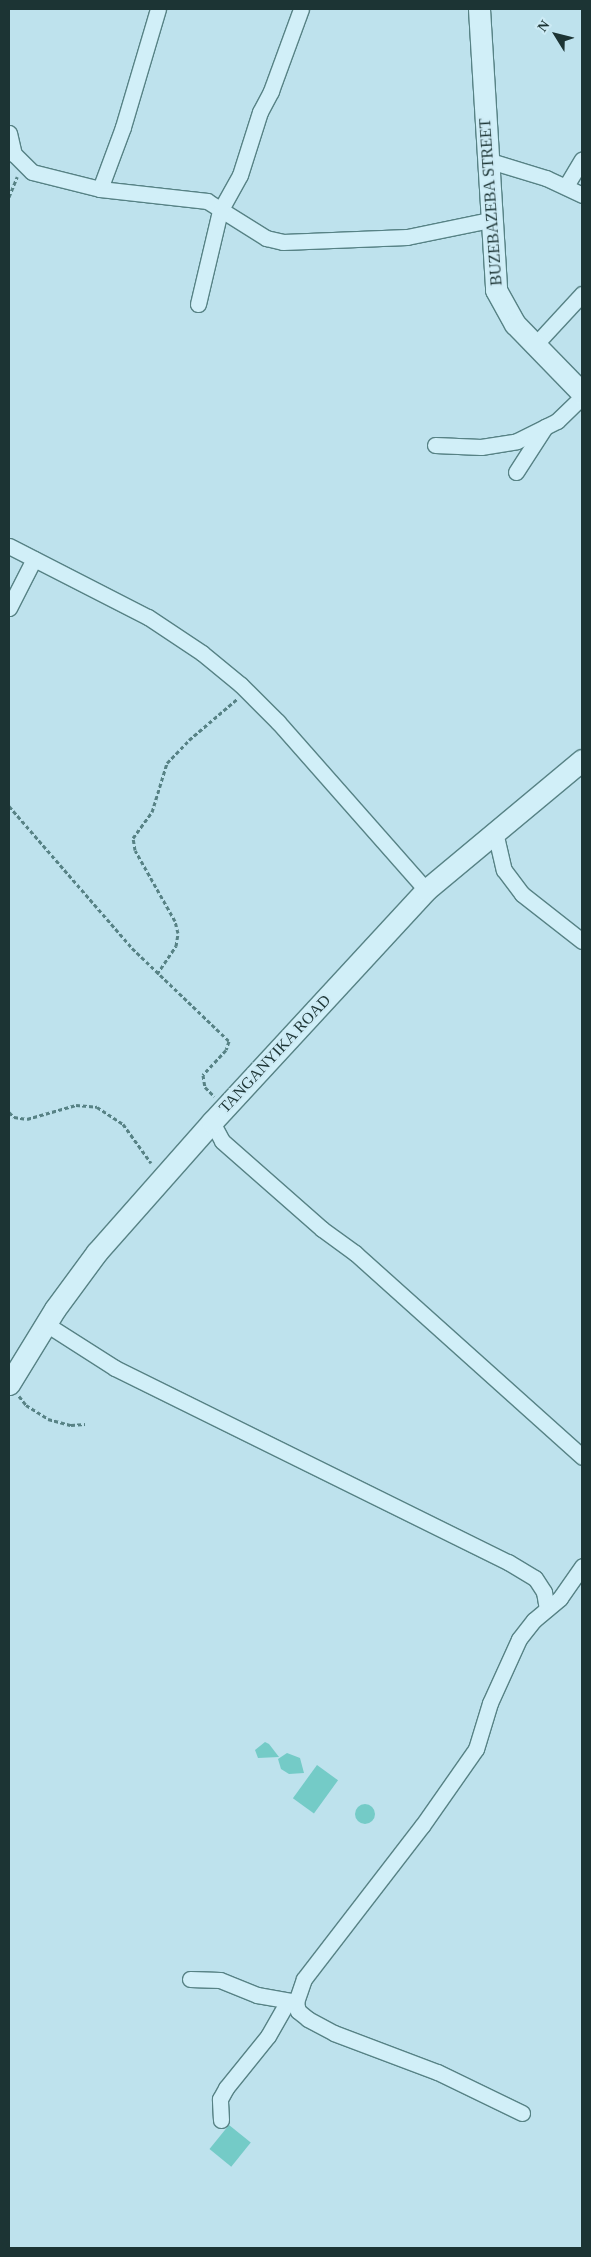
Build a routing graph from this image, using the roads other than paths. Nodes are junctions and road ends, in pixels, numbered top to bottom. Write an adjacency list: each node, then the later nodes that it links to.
1 (158, 9): 8 (street)
2 (301, 9): 10 (street)
3 (479, 9): 6 (street, BUZEBAZEBA STREET)
4 (9, 133): 8 (street)
5 (582, 159): 7 (street)
6 (487, 160): 7 (street); 11 (street, BUZEBAZEBA STREET)
7 (566, 186): 9 (street)
8 (100, 189): 10 (street)
9 (582, 194)
10 (220, 211): 11 (street); 13 (street)
11 (490, 220): 14 (street, BUZEBAZEBA STREET)
12 (582, 294): 14 (street)
13 (198, 304)
14 (534, 346): 15 (street, BUZEBAZEBA STREET)
15 (582, 393)
16 (582, 397): 17 (street)
17 (545, 427): 18 (street); 19 (street)
18 (435, 445)
19 (516, 472)
20 (9, 546): 21 (street)
21 (34, 560): 22 (street); 25 (street)
22 (9, 608)
23 (582, 760): 24 (street, TANGANYIKA ROAD)
24 (495, 832): 25 (street, TANGANYIKA ROAD); 26 (street)
25 (426, 890): 27 (street, TANGANYIKA ROAD)
26 (582, 941)
27 (212, 1122): 28 (street, TANGANYIKA ROAD); 30 (street)
28 (46, 1324): 29 (street, TANGANYIKA ROAD); 32 (street)
29 (11, 1377)
30 (582, 1457)
31 (582, 1566): 32 (street)
32 (547, 1609): 34 (street)
33 (190, 1979): 34 (street)
34 (292, 2001): 35 (street); 36 (street)
35 (522, 2113)
36 (221, 2120)

